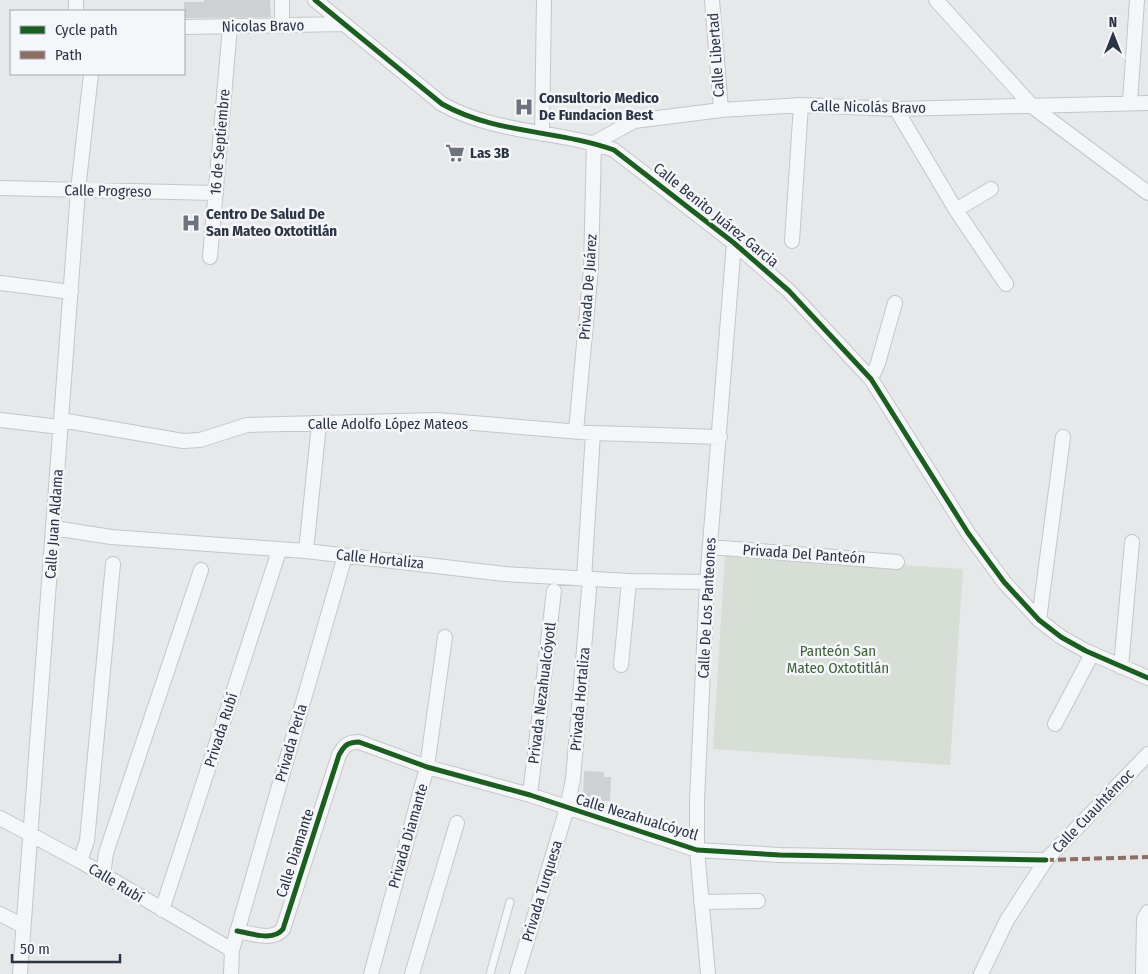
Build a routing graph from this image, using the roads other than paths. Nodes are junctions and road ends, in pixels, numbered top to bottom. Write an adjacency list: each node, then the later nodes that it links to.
1 (282, 0): 8 (street)
2 (315, 0): 7 (street, Calle Benito Juárez Garcia)
3 (544, 0): 18 (street)
4 (712, 0): 17 (street, Calle Libertad)
5 (936, 0): 15 (street)
6 (1137, 0): 12 (street)
7 (343, 24): 8 (street, Nicolas Bravo); 18 (street, Calle Benito Juárez Garcia)
8 (282, 26): 10 (street, Nicolas Bravo)
9 (185, 27): 10 (street, Nicolas Bravo)
10 (230, 27): 23 (street, 16 de Septiembre)
11 (91, 75): 22 (street, Calle Juan Aldama)
12 (1130, 102): 13 (street, Calle Nicolás Bravo); 15 (street, Calle Nicolás Bravo)
13 (1148, 103)
14 (801, 105): 16 (street, Calle Nicolás Bravo); 17 (street, Calle Nicolás Bravo); 26 (street)
15 (1033, 107): 16 (street, Calle Nicolás Bravo); 24 (street)
16 (896, 108): 25 (street)
17 (721, 110): 19 (street, Calle Nicolás Bravo)
18 (542, 134): 19 (street, Calle Benito Juárez Garcia)
19 (594, 143): 27 (street, Calle Benito Juárez Garcia); 37 (street, Privada De Juárez)
20 (0, 188): 22 (street, Calle Progreso)
21 (990, 189): 25 (street)
22 (78, 190): 23 (street, Calle Progreso); 31 (street, Calle Juan Aldama)
23 (216, 193): 28 (street, 16 de Septiembre)
24 (1148, 193)
25 (956, 210): 30 (street)
26 (792, 241)
27 (734, 243): 33 (street, Calle Benito Juárez Garcia); 39 (street, Calle De Los Panteones)
28 (210, 257)
29 (0, 282): 31 (street)
30 (1006, 284)
31 (71, 292): 35 (street, Calle Juan Aldama)
32 (895, 304): 33 (street)
33 (871, 379): 54 (street, Calle Benito Juárez Garcia)
34 (0, 420): 35 (street, Calle Adolfo López Mateos)
35 (61, 423): 36 (street, Calle Adolfo López Mateos); 41 (street, Calle Juan Aldama)
36 (319, 424): 37 (street, Calle Adolfo López Mateos); 45 (street)
37 (576, 431): 38 (street, Calle Adolfo López Mateos)
38 (593, 433): 39 (street, Calle Adolfo López Mateos); 52 (street, Privada Hortaliza)
39 (720, 437): 43 (street, Calle De Los Panteones)
40 (1063, 437): 54 (street)
41 (54, 528): 44 (street, Calle Hortaliza); 68 (street, Calle Juan Aldama)
42 (1132, 542): 58 (street)
43 (710, 547): 47 (street, Privada Del Panteón); 51 (street, Calle De Los Panteones)
44 (280, 551): 45 (street, Calle Hortaliza); 76 (street, Privada Rubí)
45 (306, 552): 46 (street, Calle Hortaliza)
46 (345, 556): 52 (street, Calle Hortaliza); 80 (street, Privada Perla)
47 (897, 562)
48 (113, 564): 71 (street)
49 (201, 570): 72 (street)
50 (629, 581): 51 (street, Calle Hortaliza); 52 (street, Calle Hortaliza); 57 (street)
51 (707, 582): 69 (street, Calle De Los Panteones)
52 (587, 584): 65 (street, Privada Hortaliza)
53 (554, 591): 64 (street, Privada Nezahualcóyotl)
54 (1039, 620): 56 (street, Calle Benito Juárez Garcia)
55 (446, 637): 63 (street, Privada Diamante)
56 (1092, 654): 58 (street, Calle Benito Juárez Garcia); 60 (street)
57 (621, 665)
58 (1121, 668): 59 (street, Calle Benito Juárez Garcia)
59 (1148, 678)
60 (1056, 724)
61 (351, 742): 63 (street, Calle Nezahualcóyotl); 80 (street, Calle Diamante)
62 (1148, 754): 70 (street, Calle Cuauhtémoc)
63 (427, 767): 64 (street, Calle Nezahualcóyotl); 84 (street, Privada Diamante)
64 (530, 795): 65 (street, Calle Nezahualcóyotl)
65 (567, 808): 69 (street, Calle Nezahualcóyotl); 87 (street, Privada Turquesa)
66 (0, 818): 68 (street, Calle Rubí)
67 (457, 823): 85 (street)
68 (29, 834): 71 (street, Calle Rubí); 79 (street, Calle Juan Aldama)
69 (697, 850): 70 (street, Calle Nezahualcóyotl); 75 (street, Calle De Los Panteones)
70 (1046, 860): 89 (street, Calle Cuauhtémoc)
71 (80, 861): 72 (street, Calle Rubí)
72 (103, 875): 76 (street, Calle Rubí)
73 (758, 901): 75 (street)
74 (510, 902): 86 (lane)
75 (701, 902): 88 (street, Calle De Los Panteones)
76 (162, 910): 81 (street, Calle Rubí)
77 (1148, 912): 90 (street)
78 (0, 914): 79 (street)
79 (23, 926): 82 (street, Calle Juan Aldama)
80 (237, 931): 81 (street)
81 (232, 950): 83 (street)
82 (20, 974)
83 (230, 974)
84 (371, 974)
85 (412, 974)
86 (490, 974)
87 (517, 974)
88 (708, 974)
89 (981, 974)
90 (1143, 974)

